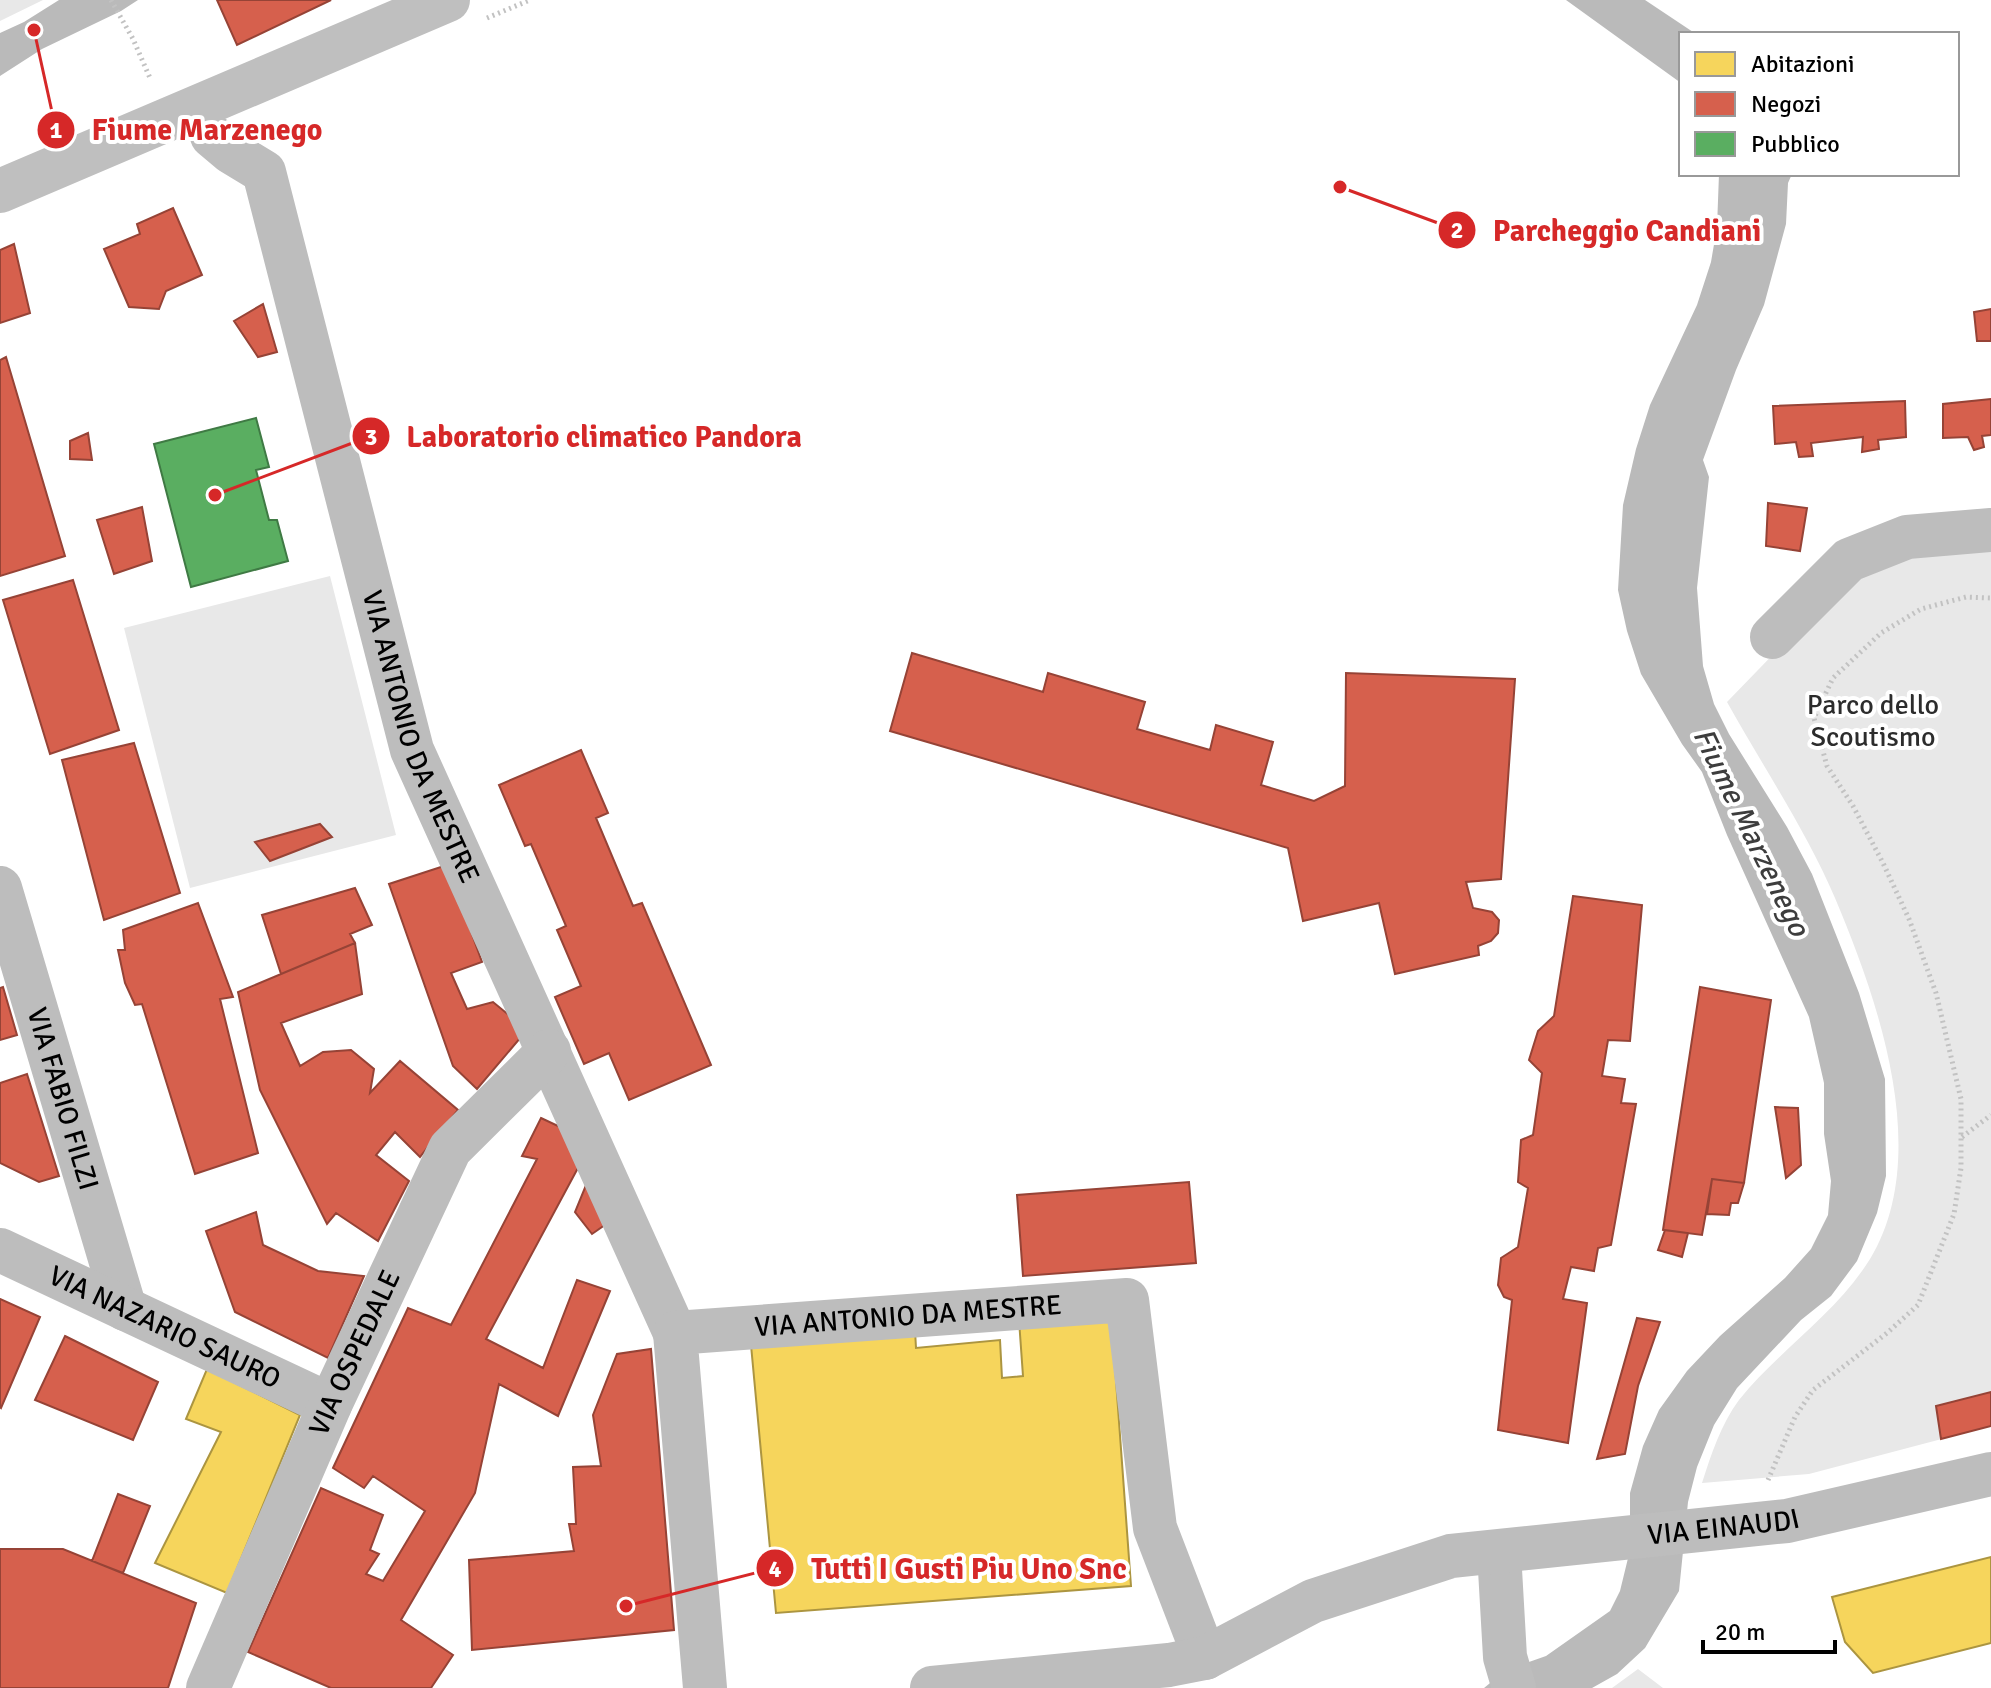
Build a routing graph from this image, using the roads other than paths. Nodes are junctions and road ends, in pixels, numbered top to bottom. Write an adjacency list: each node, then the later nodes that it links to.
1 (448, 0): 3 (street)
2 (212, 136): 7 (street, VIA ANTONIO DA MESTRE)
3 (0, 191)
4 (1991, 530): 5 (street)
5 (1772, 637)
6 (0, 888): 9 (street, VIA FABIO FILZI)
7 (549, 1051): 10 (street, VIA ANTONIO DA MESTRE); 11 (street, VIA OSPEDALE)
8 (0, 1250): 9 (street, VIA NAZARIO SAURO)
9 (125, 1309): 11 (street, VIA NAZARIO SAURO)
10 (675, 1333): 14 (street, VIA ANTONIO DA MESTRE); 17 (street)
11 (318, 1400): 16 (street, VIA OSPEDALE)
12 (1991, 1474): 13 (street, VIA EINAUDI)
13 (1499, 1552): 14 (street, VIA EINAUDI); 15 (street)
14 (1205, 1658): 18 (street, VIA EINAUDI)
15 (1510, 1672)
16 (208, 1688)
17 (705, 1688)
18 (932, 1688)

